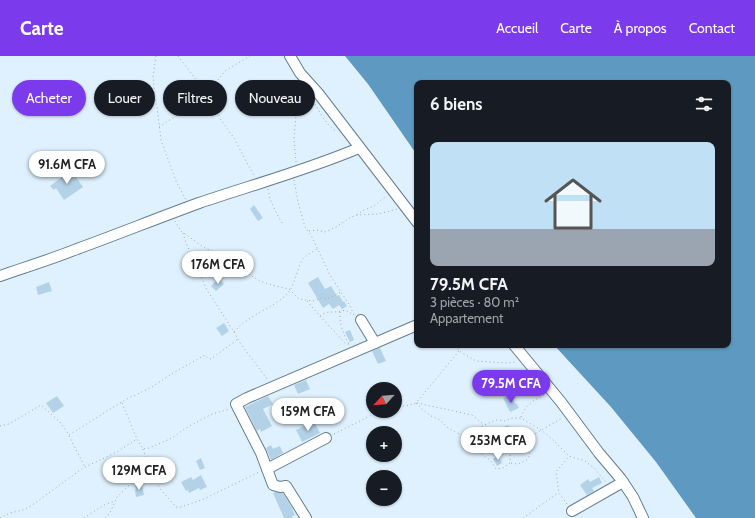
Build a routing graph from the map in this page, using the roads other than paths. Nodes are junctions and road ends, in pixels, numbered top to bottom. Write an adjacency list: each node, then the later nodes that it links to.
1 (290, 56): 2 (street)
2 (359, 148): 3 (street); 4 (street)
3 (414, 218)
4 (0, 276)
5 (357, 318): 7 (street)
6 (414, 326): 7 (street)
7 (375, 343): 10 (street)
8 (516, 348): 11 (street)
9 (326, 438): 10 (street)
10 (267, 469): 13 (street)
11 (623, 482): 12 (street); 14 (street)
12 (572, 511)
13 (306, 518)
14 (643, 518)

